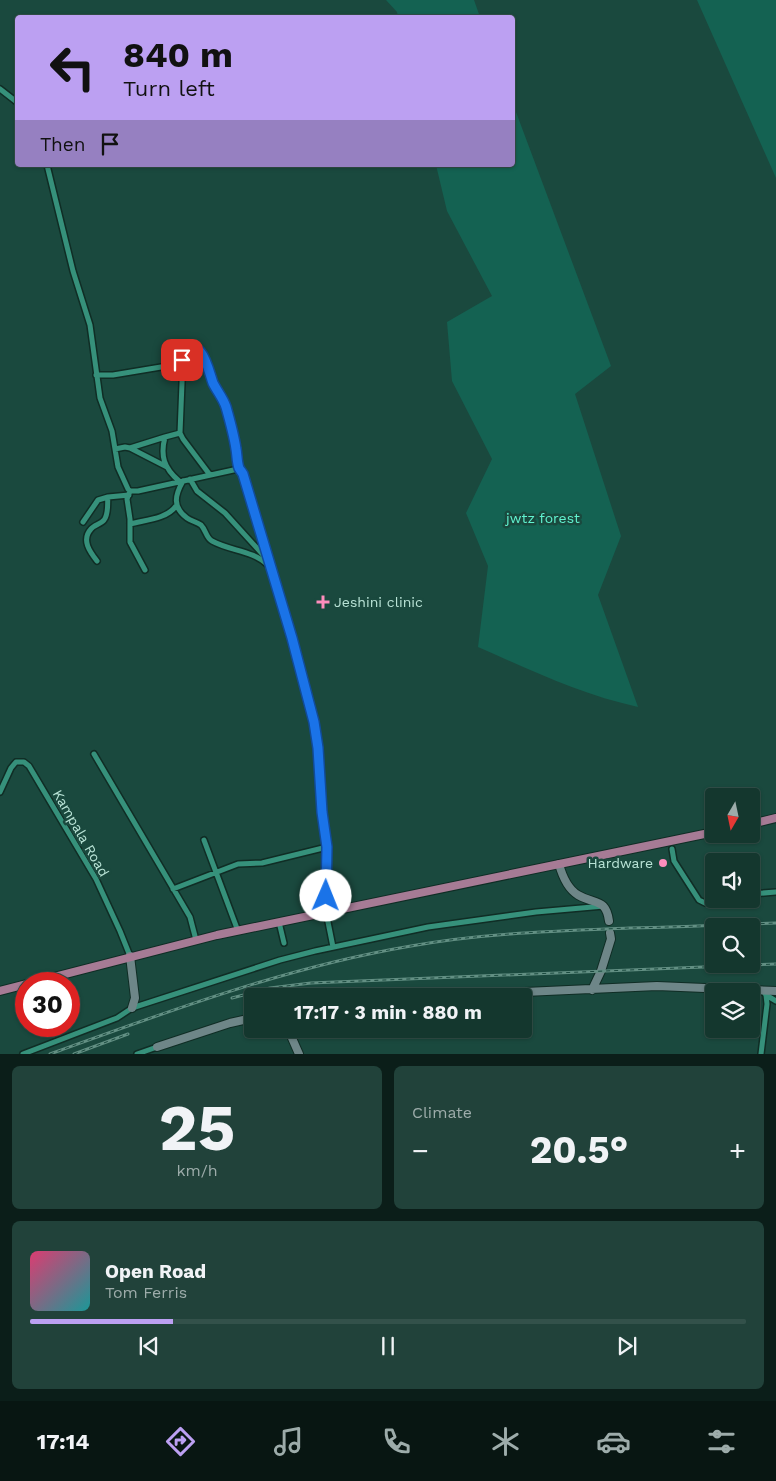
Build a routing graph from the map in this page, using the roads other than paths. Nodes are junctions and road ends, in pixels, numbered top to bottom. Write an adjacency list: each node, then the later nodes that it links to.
1 (0, 90): 2 (street)
2 (15, 101)
3 (47, 167): 5 (street)
4 (183, 357): 5 (street); 6 (street); 11 (street)
5 (96, 375): 9 (street)
6 (180, 433): 7 (street); 12 (street)
7 (165, 437): 8 (street); 10 (street)
8 (130, 448): 9 (street); 10 (street)
9 (115, 450): 15 (street)
10 (167, 467): 14 (street)
11 (239, 469): 12 (street); 21 (street)
12 (210, 475): 13 (street)
13 (190, 479): 14 (street); 21 (street)
14 (181, 481): 15 (street); 17 (street)
15 (129, 493): 16 (street); 19 (street)
16 (108, 497): 18 (street); 20 (street)
17 (176, 506): 19 (street); 21 (street)
18 (83, 522)
19 (130, 524): 22 (street)
20 (97, 561)
21 (268, 562): 29 (street)
22 (145, 570)
23 (94, 754): 33 (street)
24 (0, 792): 46 (street, Kampala Road)
25 (776, 818): 26 (main road)
26 (760, 822)
27 (705, 834): 31 (main road)
28 (204, 840): 32 (street)
29 (327, 847): 32 (street); 38 (street)
30 (672, 849): 36 (street)
31 (559, 864): 37 (street); 38 (main road)
32 (215, 872): 33 (street); 41 (street)
33 (172, 889): 43 (street)
34 (776, 892): 35 (street)
35 (760, 893)
36 (705, 904)
37 (605, 906): 39 (street); 45 (street)
38 (326, 912): 40 (main road); 45 (street)
39 (610, 921)
40 (279, 922): 41 (main road); 44 (street)
41 (238, 931): 43 (main road)
42 (610, 933): 47 (street)
43 (196, 940): 46 (main road)
44 (284, 943)
45 (333, 947): 53 (street)
46 (130, 956): 48 (main road); 53 (street)
47 (592, 990): 50 (street); 51 (street)
48 (0, 991)
49 (776, 991): 51 (street)
50 (532, 992)
51 (764, 992): 52 (street); 60 (street)
52 (776, 1001)
53 (132, 1008): 57 (street)
54 (244, 1020): 56 (street)
55 (292, 1038): 59 (street)
56 (157, 1047): 58 (street)
57 (23, 1054)
58 (137, 1054)
59 (299, 1054)
60 (761, 1054)

